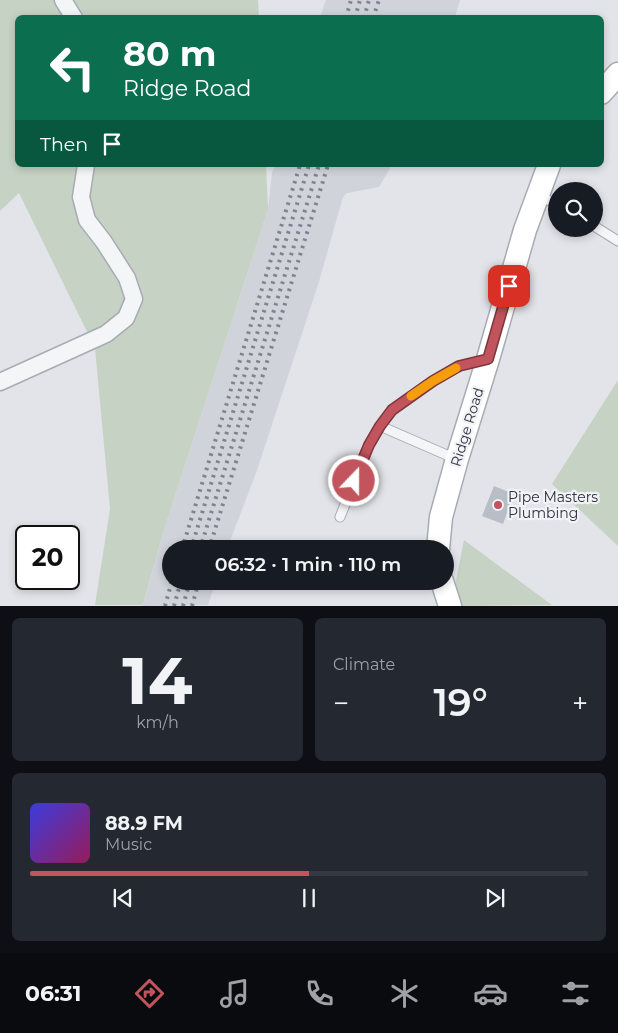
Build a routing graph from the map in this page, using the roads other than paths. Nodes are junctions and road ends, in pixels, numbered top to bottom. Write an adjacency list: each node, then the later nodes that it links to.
1 (63, 0): 2 (street)
2 (72, 15)
3 (618, 74): 4 (street)
4 (604, 90)
5 (86, 167): 11 (street)
6 (549, 167): 7 (street, Ridge Road)
7 (547, 199): 10 (street, Ridge Road)
8 (603, 232): 9 (lane)
9 (618, 241)
10 (488, 359): 12 (lane); 13 (street, Ridge Road)
11 (0, 382)
12 (380, 426): 13 (lane); 14 (lane)
13 (457, 459): 15 (street, Ridge Road)
14 (340, 517)
15 (439, 540)
16 (445, 590): 17 (street)
17 (450, 606)

